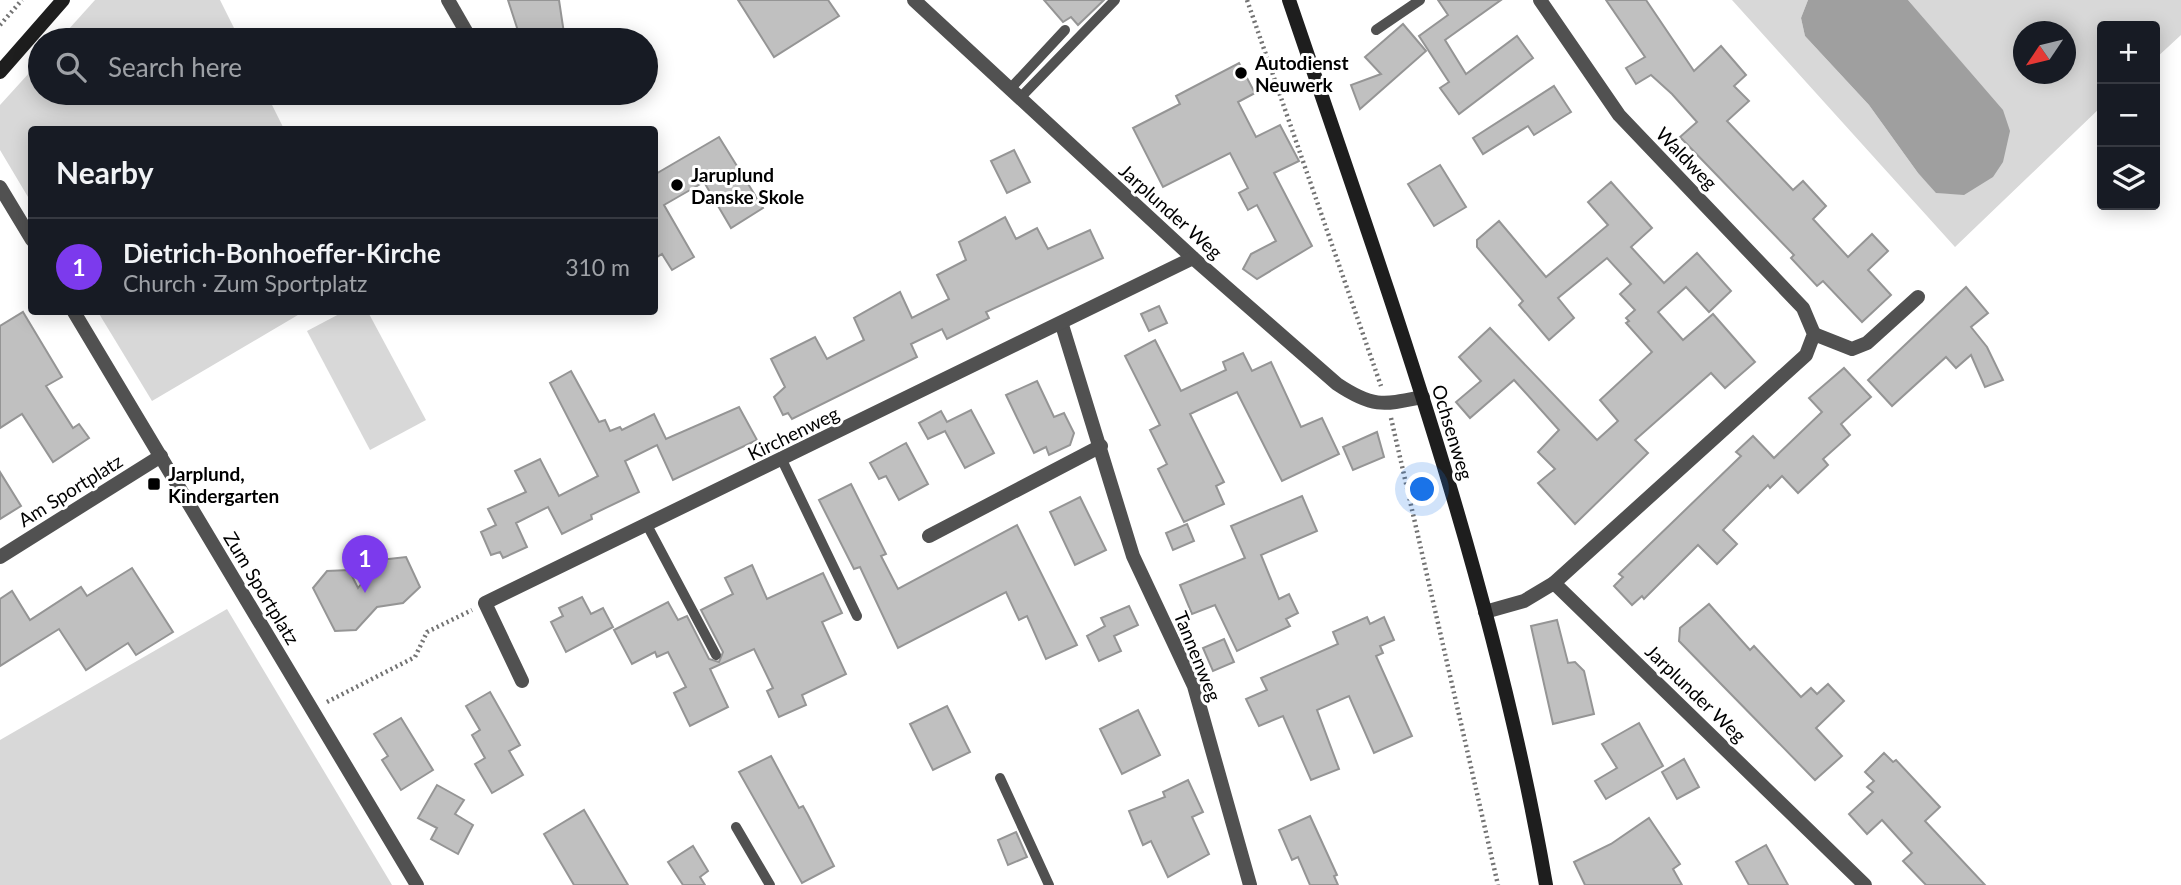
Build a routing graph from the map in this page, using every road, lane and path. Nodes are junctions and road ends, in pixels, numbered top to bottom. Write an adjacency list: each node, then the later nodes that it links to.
1 (22, 0): 10 (path)
2 (63, 0): 11 (main road)
3 (448, 0): 12 (street)
4 (914, 0): 17 (street, Jarplunder Weg)
5 (1115, 0): 17 (lane)
6 (1247, 0): 26 (path)
7 (1289, 0): 25 (main road, Ochsenweg)
8 (1420, 0): 14 (lane)
9 (1540, 0): 24 (street, Waldweg)
10 (0, 25)
11 (38, 28)
12 (464, 28)
13 (1065, 30): 17 (lane)
14 (1376, 30)
15 (28, 40): 16 (main road)
16 (0, 72)
17 (1015, 93): 20 (street, Jarplunder Weg)
18 (0, 187): 19 (street)
19 (28, 233)
20 (1193, 258): 23 (street, Kirchenweg); 26 (street, Jarplunder Weg)
21 (1918, 297): 24 (street)
22 (76, 315): 28 (street, Zum Sportplatz)
23 (1062, 325): 27 (street, Tannenweg); 29 (street, Kirchenweg)
24 (1814, 334): 33 (street)
25 (1423, 397): 26 (street, Jarplunder Weg); 35 (main road, Ochsenweg)
26 (1388, 404): 46 (path)
27 (1101, 446): 31 (street); 42 (street, Tannenweg)
28 (161, 456): 32 (street, Am Sportplatz); 39 (street, Zum Sportplatz)
29 (782, 460): 30 (street, Kirchenweg); 36 (lane)
30 (647, 525): 34 (street, Kirchenweg); 37 (lane)
31 (929, 536)
32 (0, 557)
33 (1554, 583): 35 (street); 48 (street, Jarplunder Weg)
34 (485, 603): 38 (street); 39 (path)
35 (1485, 612): 47 (main road, Ochsenweg)
36 (857, 616)
37 (716, 655)
38 (522, 681)
39 (313, 710): 43 (street, Zum Sportplatz)
40 (1000, 778): 45 (lane)
41 (736, 827): 44 (lane)
42 (1244, 883)
43 (417, 885)
44 (770, 885)
45 (1049, 885)
46 (1499, 885)
47 (1546, 885)
48 (1865, 885)

